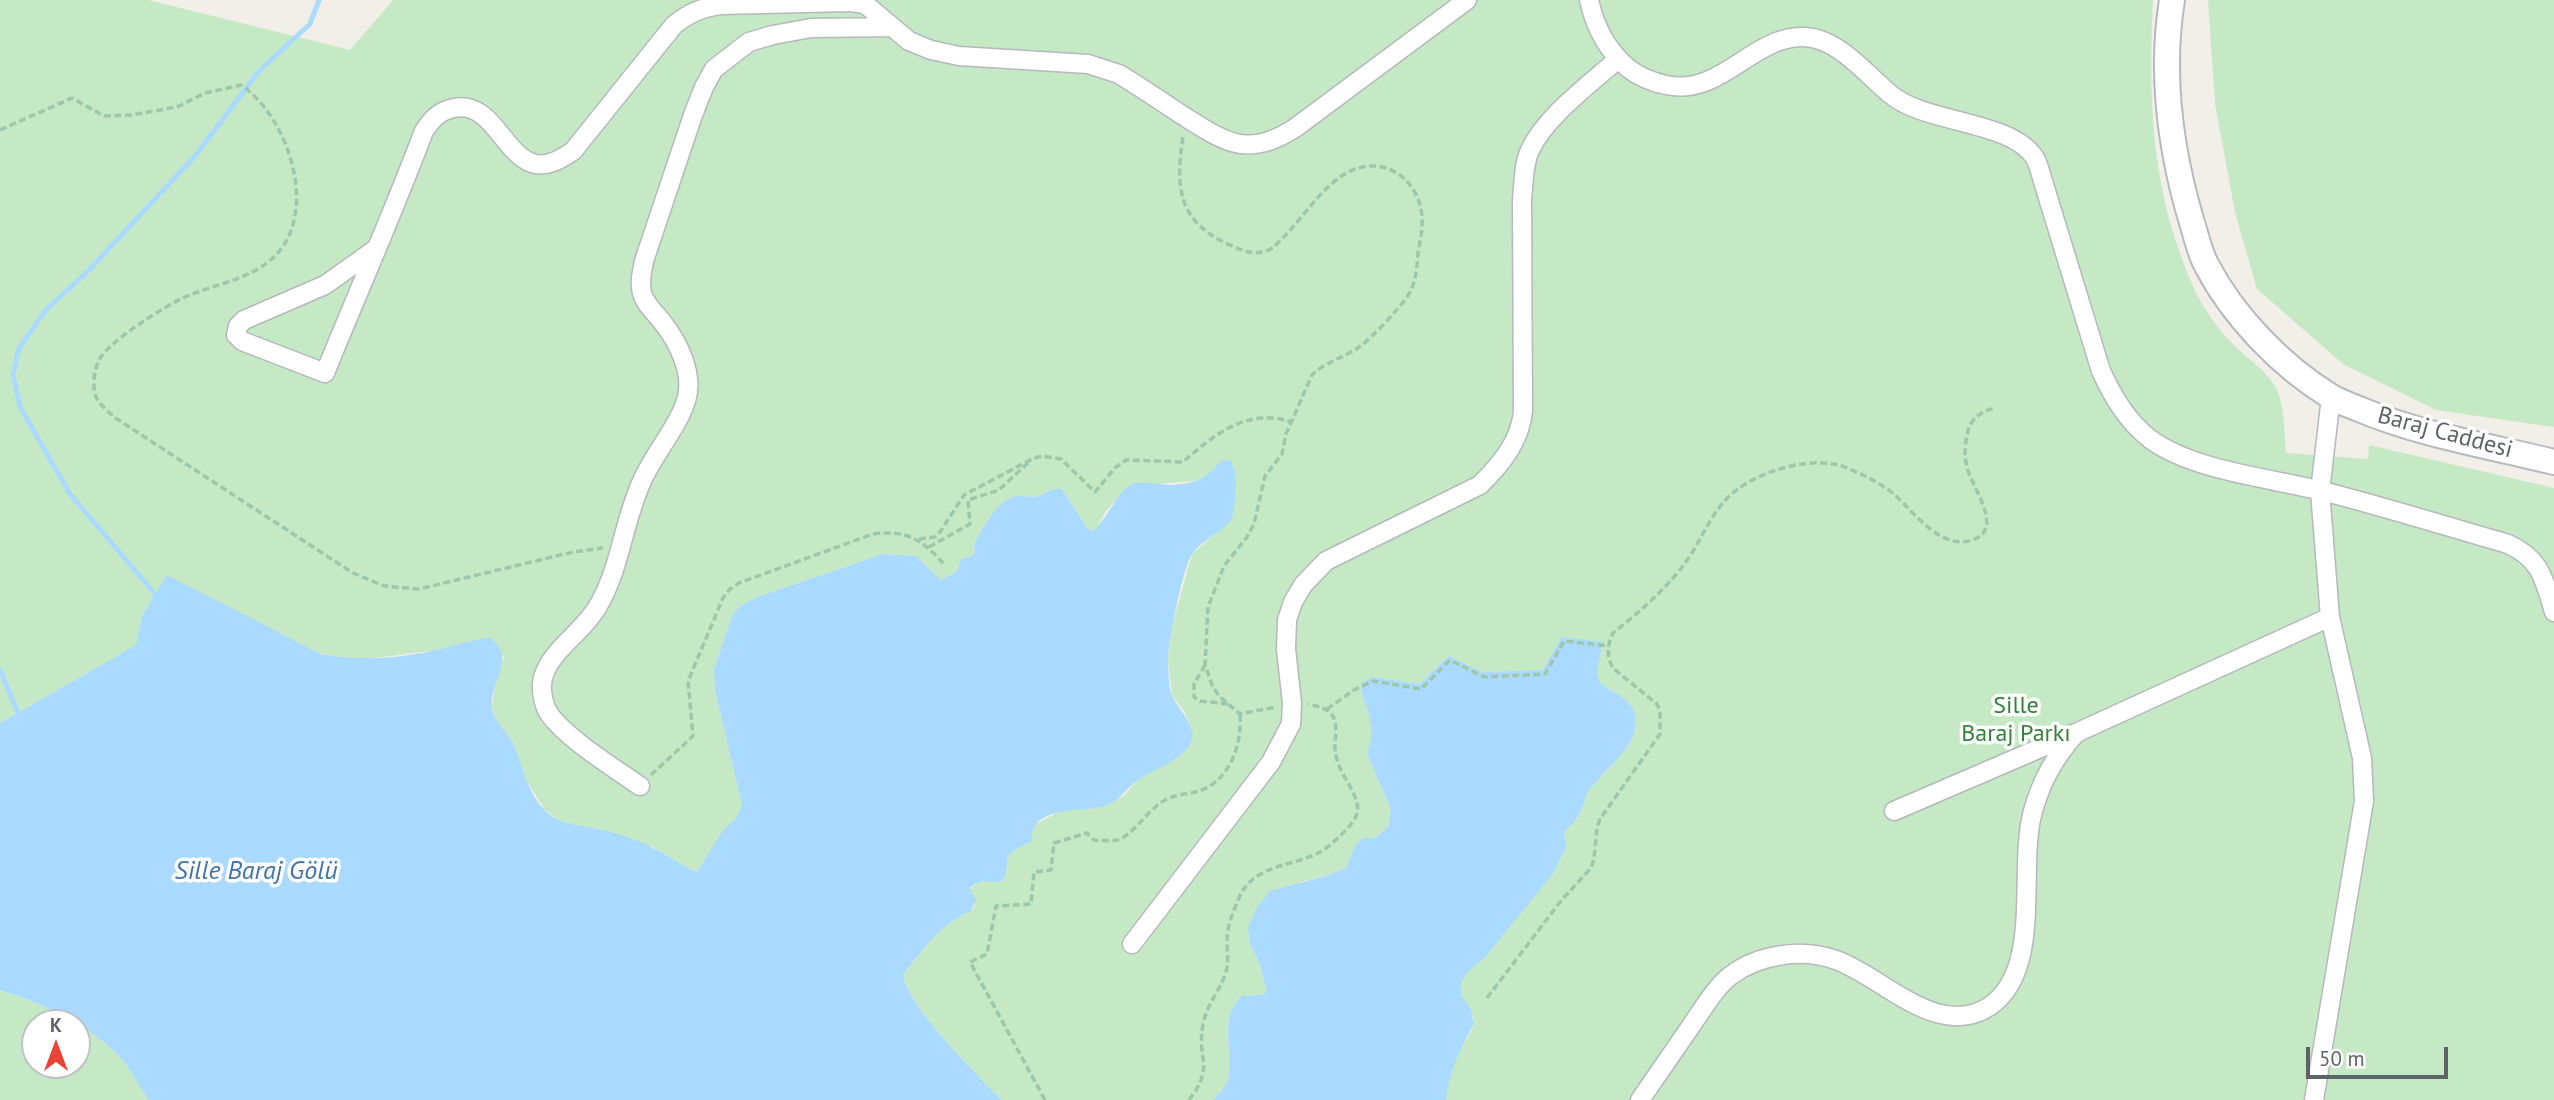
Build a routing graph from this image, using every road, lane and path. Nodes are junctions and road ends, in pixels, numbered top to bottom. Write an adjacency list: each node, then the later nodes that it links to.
1 (1467, 0): 6 (street)
2 (1589, 0): 5 (street)
3 (2172, 0): 9 (street, Baraj Caddesi)
4 (891, 27): 6 (street); 8 (street); 16 (street)
5 (1618, 59): 14 (street); 23 (street)
6 (1187, 118): 11 (path)
7 (0, 130): 16 (path)
8 (377, 248): 8 (street)
9 (2330, 397): 13 (street, Baraj Caddesi); 14 (street)
10 (1994, 408): 21 (path)
11 (1292, 423): 12 (path); 22 (path)
12 (1032, 459): 15 (path); 17 (path)
13 (2554, 462)
14 (2320, 491): 19 (street); 20 (street)
15 (917, 539): 17 (path); 28 (path)
16 (623, 545): 28 (street)
17 (929, 547): 18 (path)
18 (944, 565)
19 (2554, 612)
20 (2330, 617): 27 (street); 35 (street)
21 (1609, 646): 25 (path); 31 (path)
22 (1205, 665): 24 (path); 24 (path)
23 (1292, 704): 25 (path); 26 (path); 30 (street)
24 (1229, 705): 26 (path)
25 (1327, 709): 33 (path)
26 (1240, 714): 32 (path)
27 (2076, 733): 29 (street); 34 (street)
28 (640, 786)
29 (1894, 811)
30 (1132, 944)
31 (1487, 998)
32 (1045, 1100)
33 (1189, 1100)
34 (1640, 1100)
35 (2314, 1100)

